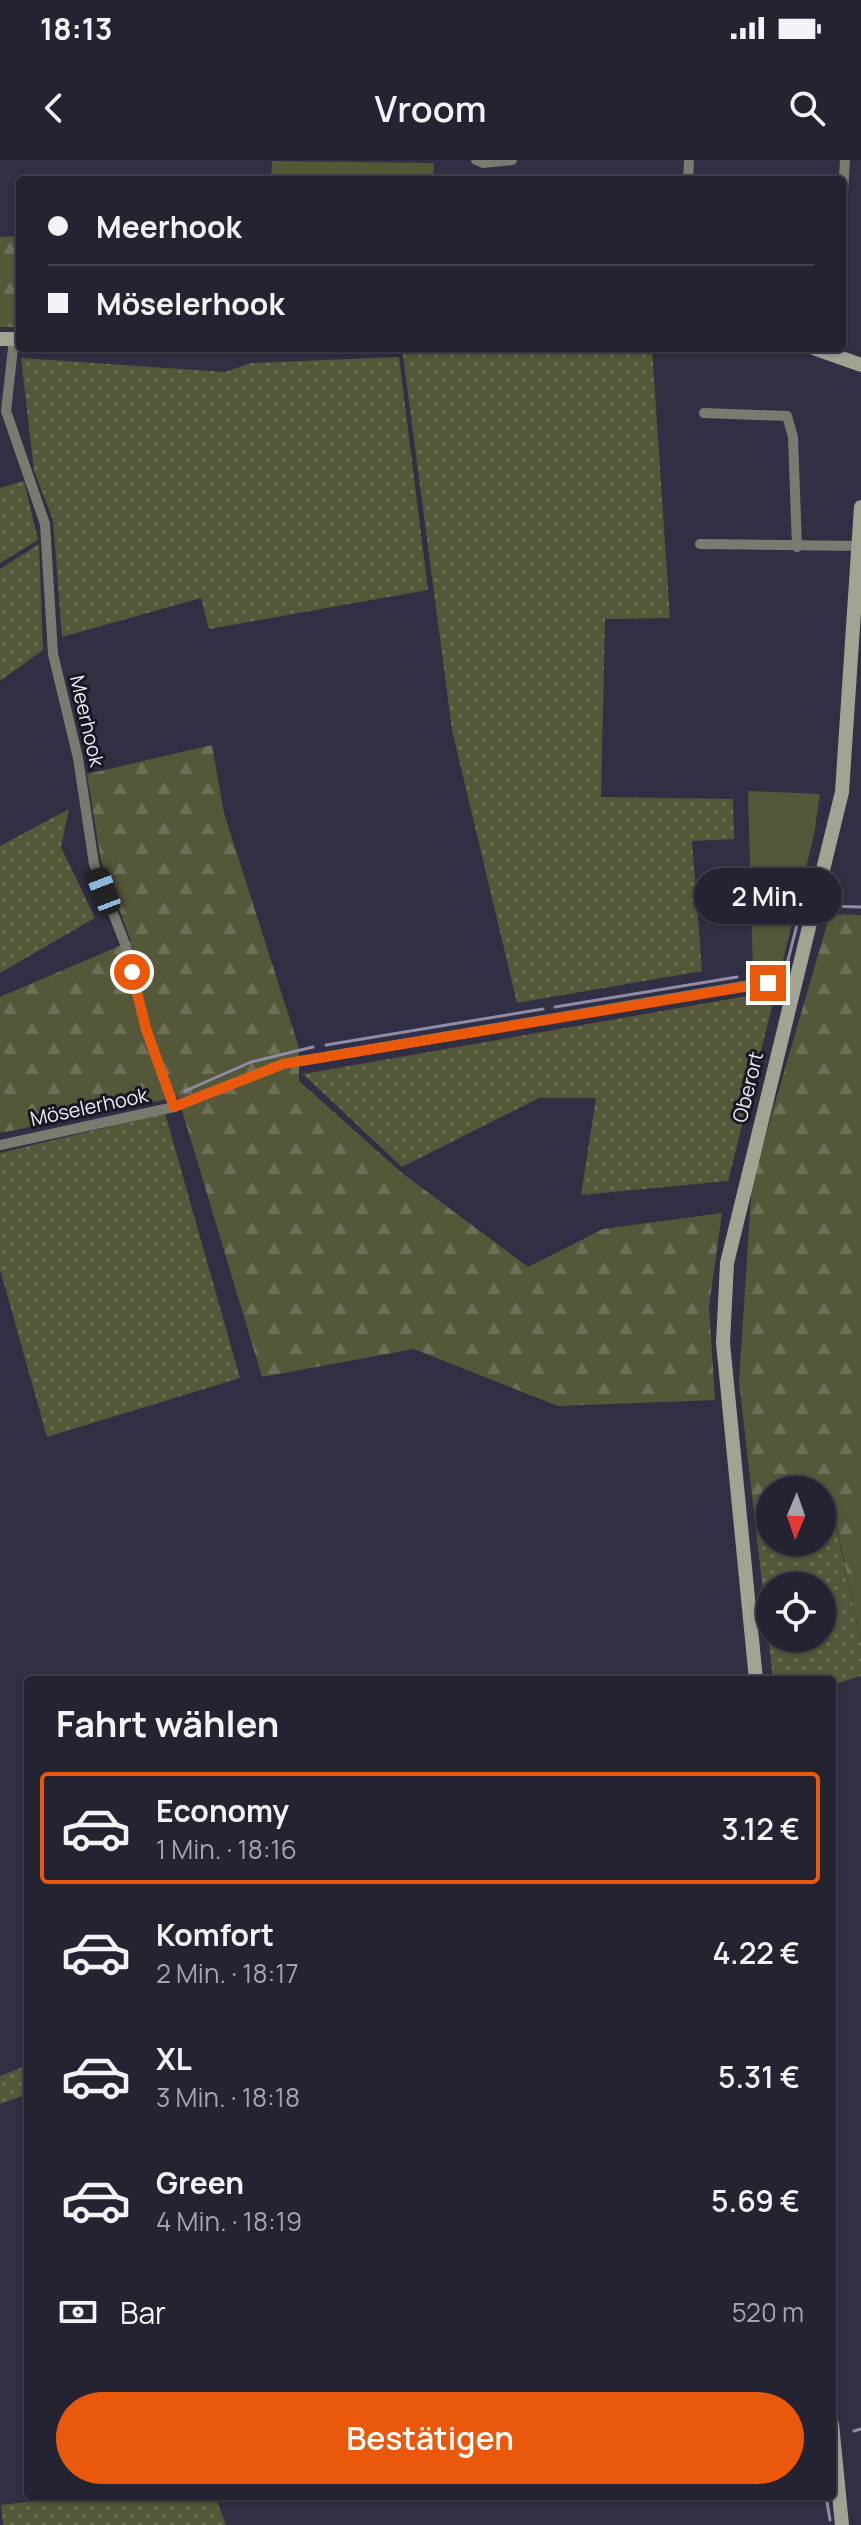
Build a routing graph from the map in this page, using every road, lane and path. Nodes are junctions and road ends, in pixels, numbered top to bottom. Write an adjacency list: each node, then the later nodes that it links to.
1 (476, 160): 2 (street)
2 (512, 160)
3 (11, 339): 13 (street, Meerhook)
4 (824, 352): 5 (main road)
5 (861, 365)
6 (704, 413): 10 (street)
7 (861, 507): 9 (main road, Oberort)
8 (700, 544): 10 (street)
9 (860, 546): 10 (street); 11 (main road, Oberort)
10 (797, 547)
11 (855, 691): 12 (main road, Oberort)
12 (795, 984): 13 (street, Möselerhook); 15 (main road, Oberort)
13 (174, 1107): 14 (street, Möselerhook)
14 (0, 1145)
15 (756, 1676)
16 (836, 2464): 17 (main road)
17 (842, 2525)

